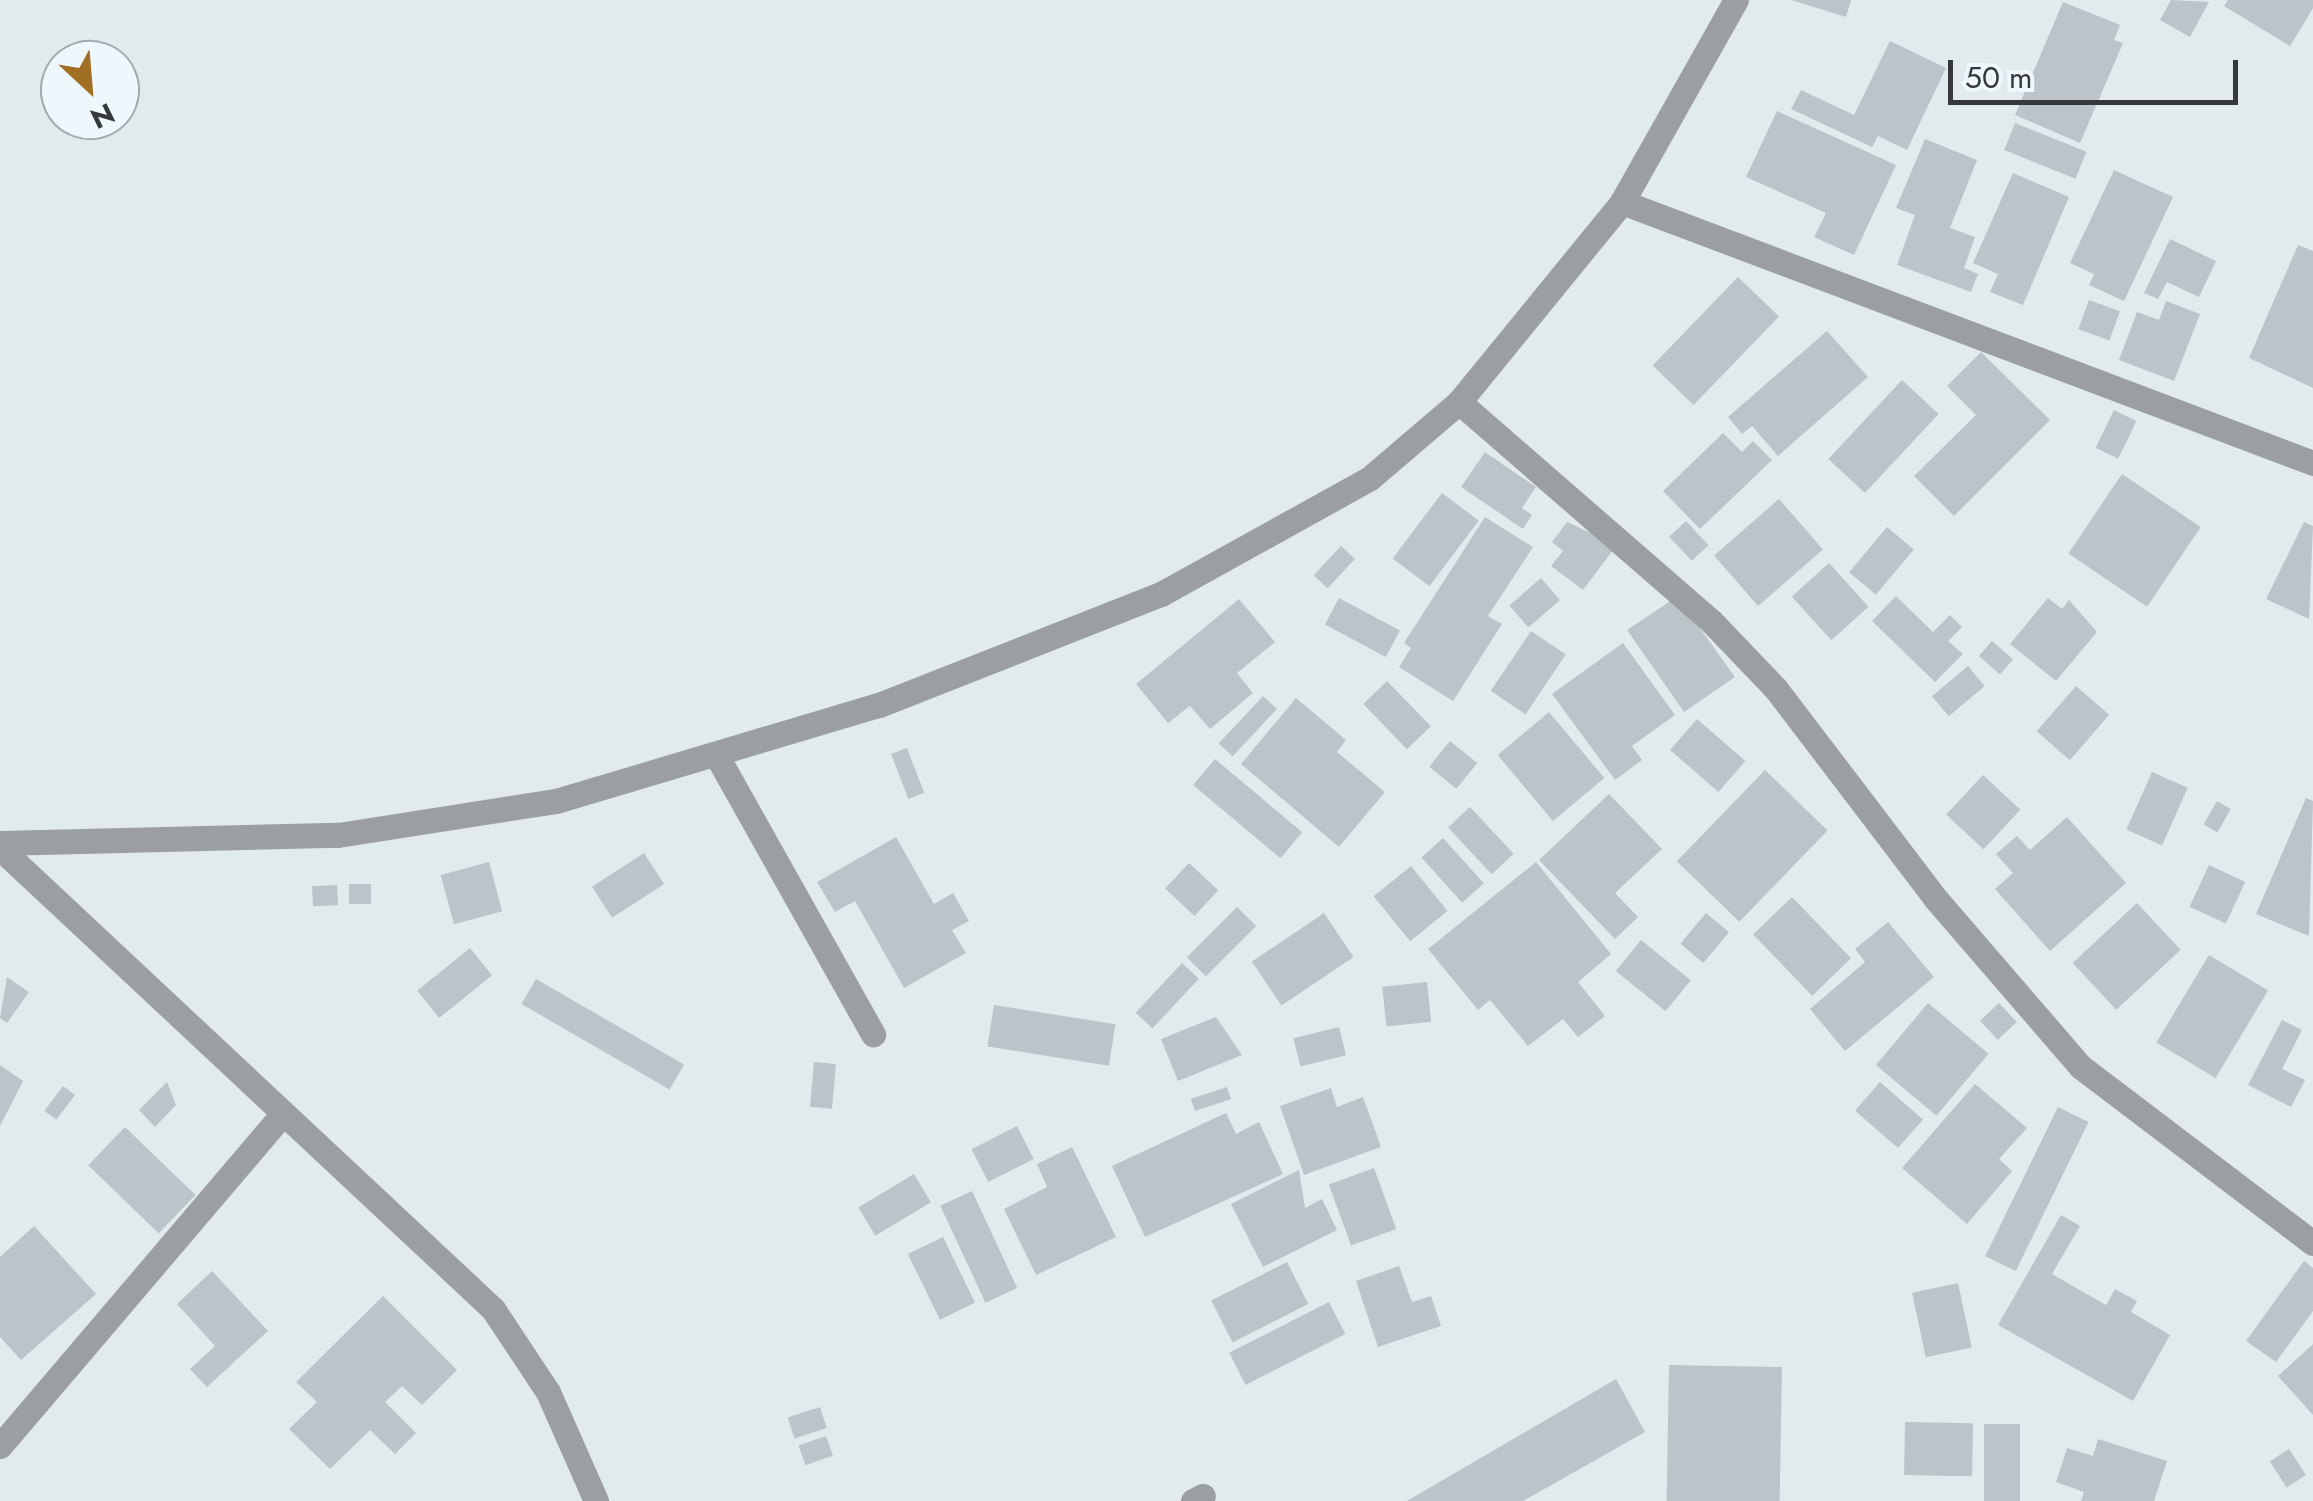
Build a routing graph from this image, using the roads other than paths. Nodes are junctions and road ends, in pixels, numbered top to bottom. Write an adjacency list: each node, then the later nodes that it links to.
1 (1736, 0): 2 (street)
2 (1622, 202): 3 (street); 4 (street)
3 (1459, 402): 5 (street); 9 (street)
4 (2313, 463)
5 (718, 758): 6 (street); 7 (street)
6 (0, 845): 8 (street)
7 (872, 1034)
8 (280, 1117): 10 (street); 11 (street)
9 (2313, 1242)
10 (0, 1446)
11 (596, 1501)

